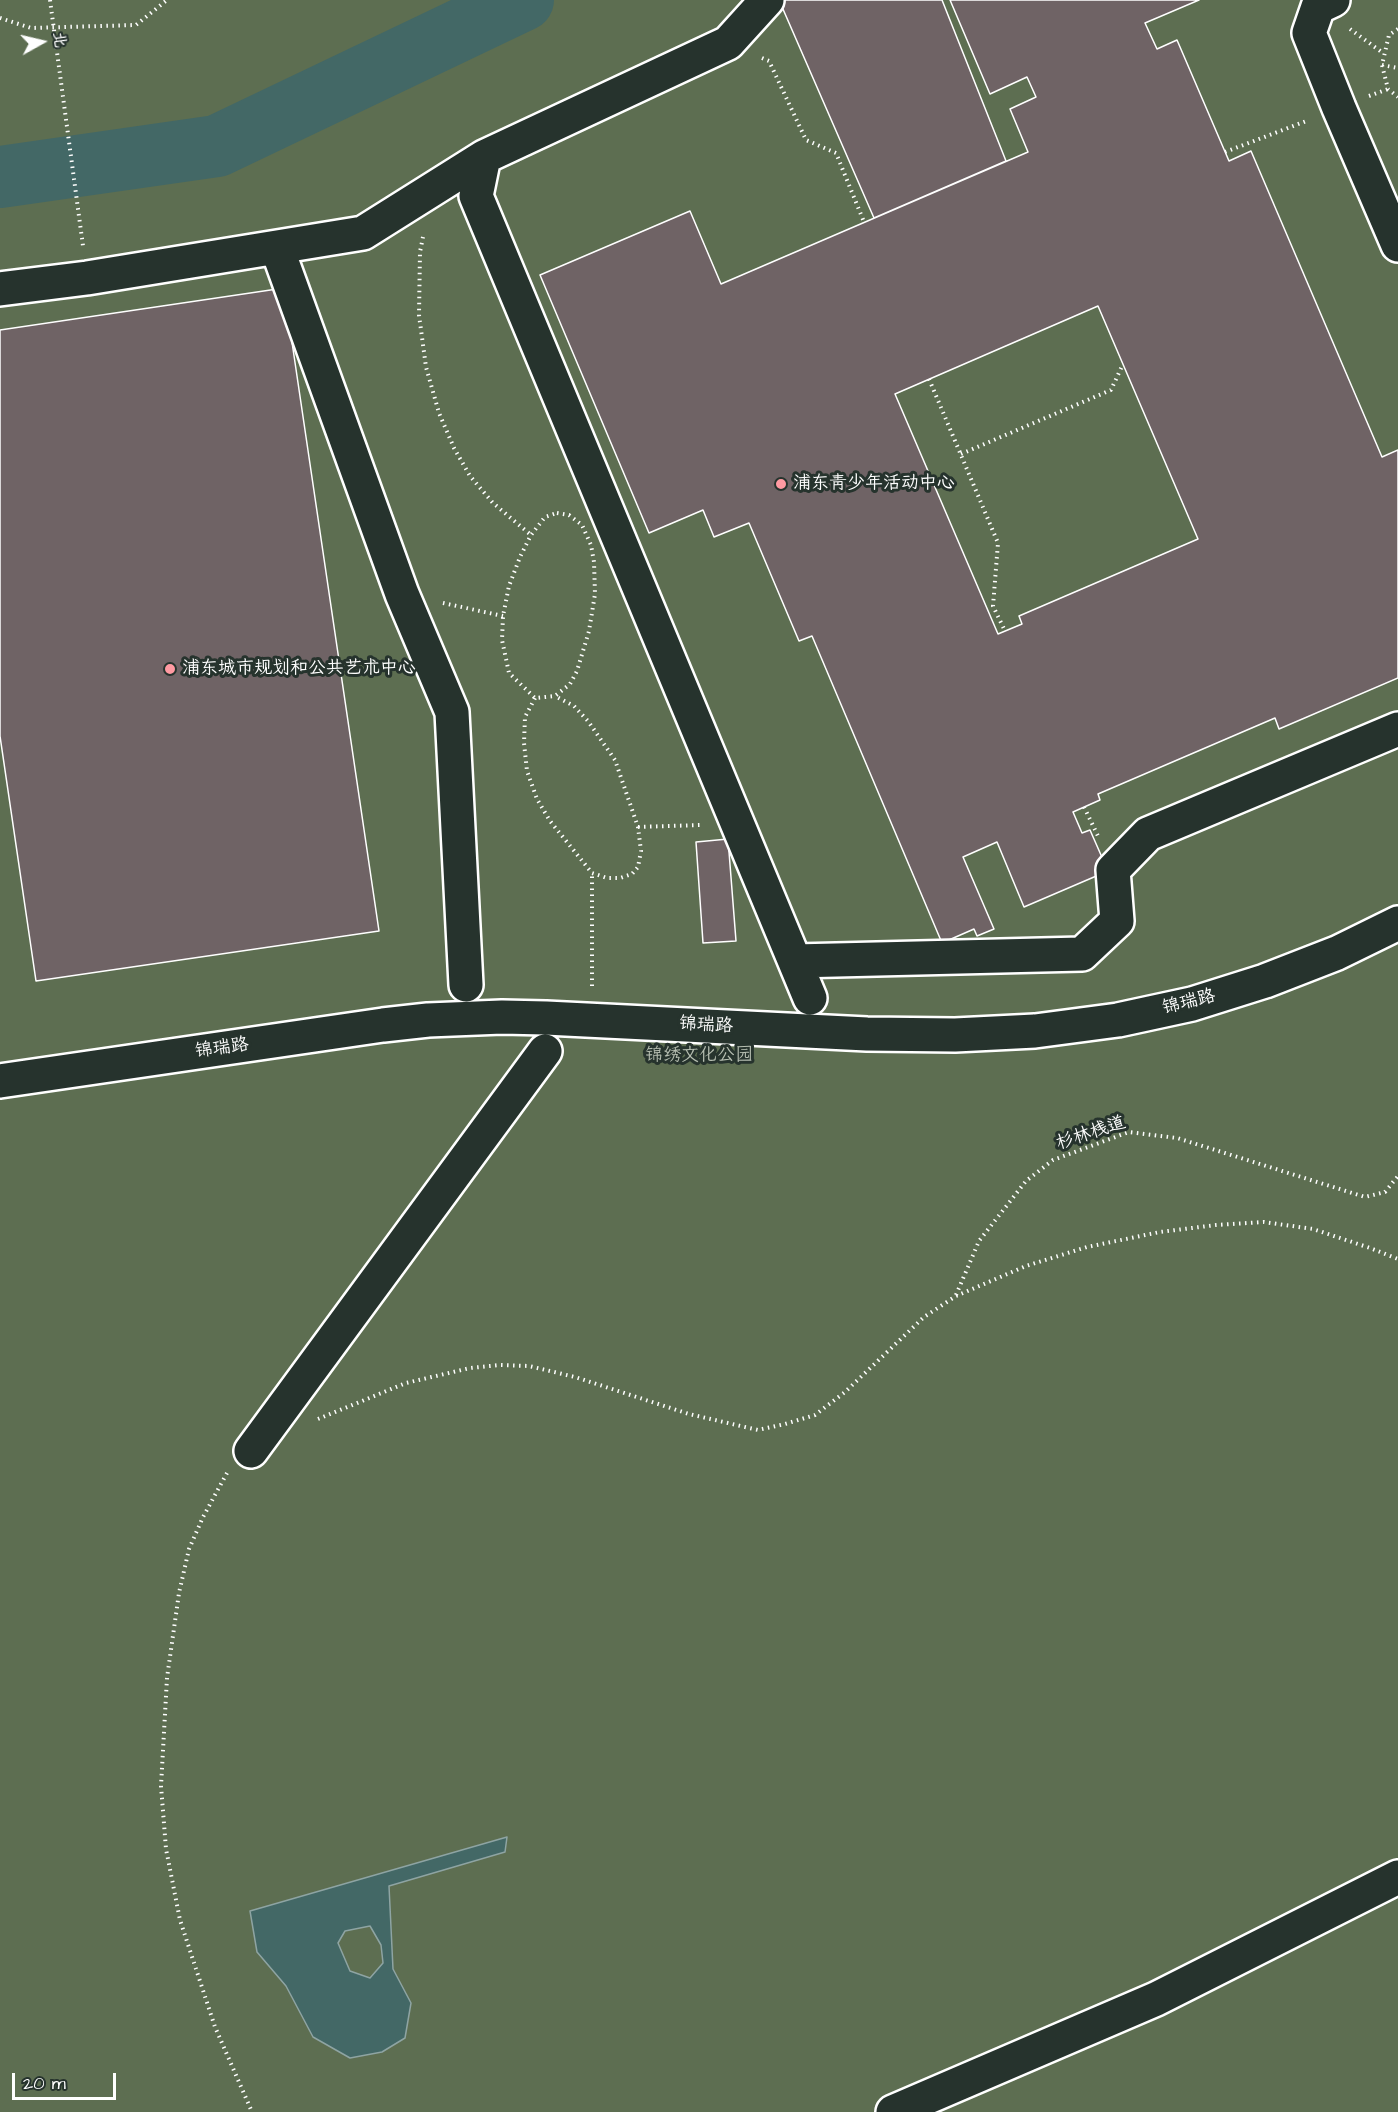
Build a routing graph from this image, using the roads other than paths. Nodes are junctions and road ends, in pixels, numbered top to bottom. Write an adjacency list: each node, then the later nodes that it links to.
1 (767, 0): 3 (street)
2 (1333, 0): 4 (street)
3 (484, 157): 5 (street); 9 (street)
4 (1398, 245)
5 (277, 248): 6 (street); 10 (street)
6 (0, 289)
7 (1398, 729): 9 (street)
8 (1398, 923): 13 (street, 锦瑞路)
9 (795, 961): 11 (street)
10 (466, 985)
11 (810, 998)
12 (545, 1051): 14 (street)
13 (0, 1081)
14 (251, 1451)
15 (1398, 1877): 16 (street)
16 (893, 2112)

